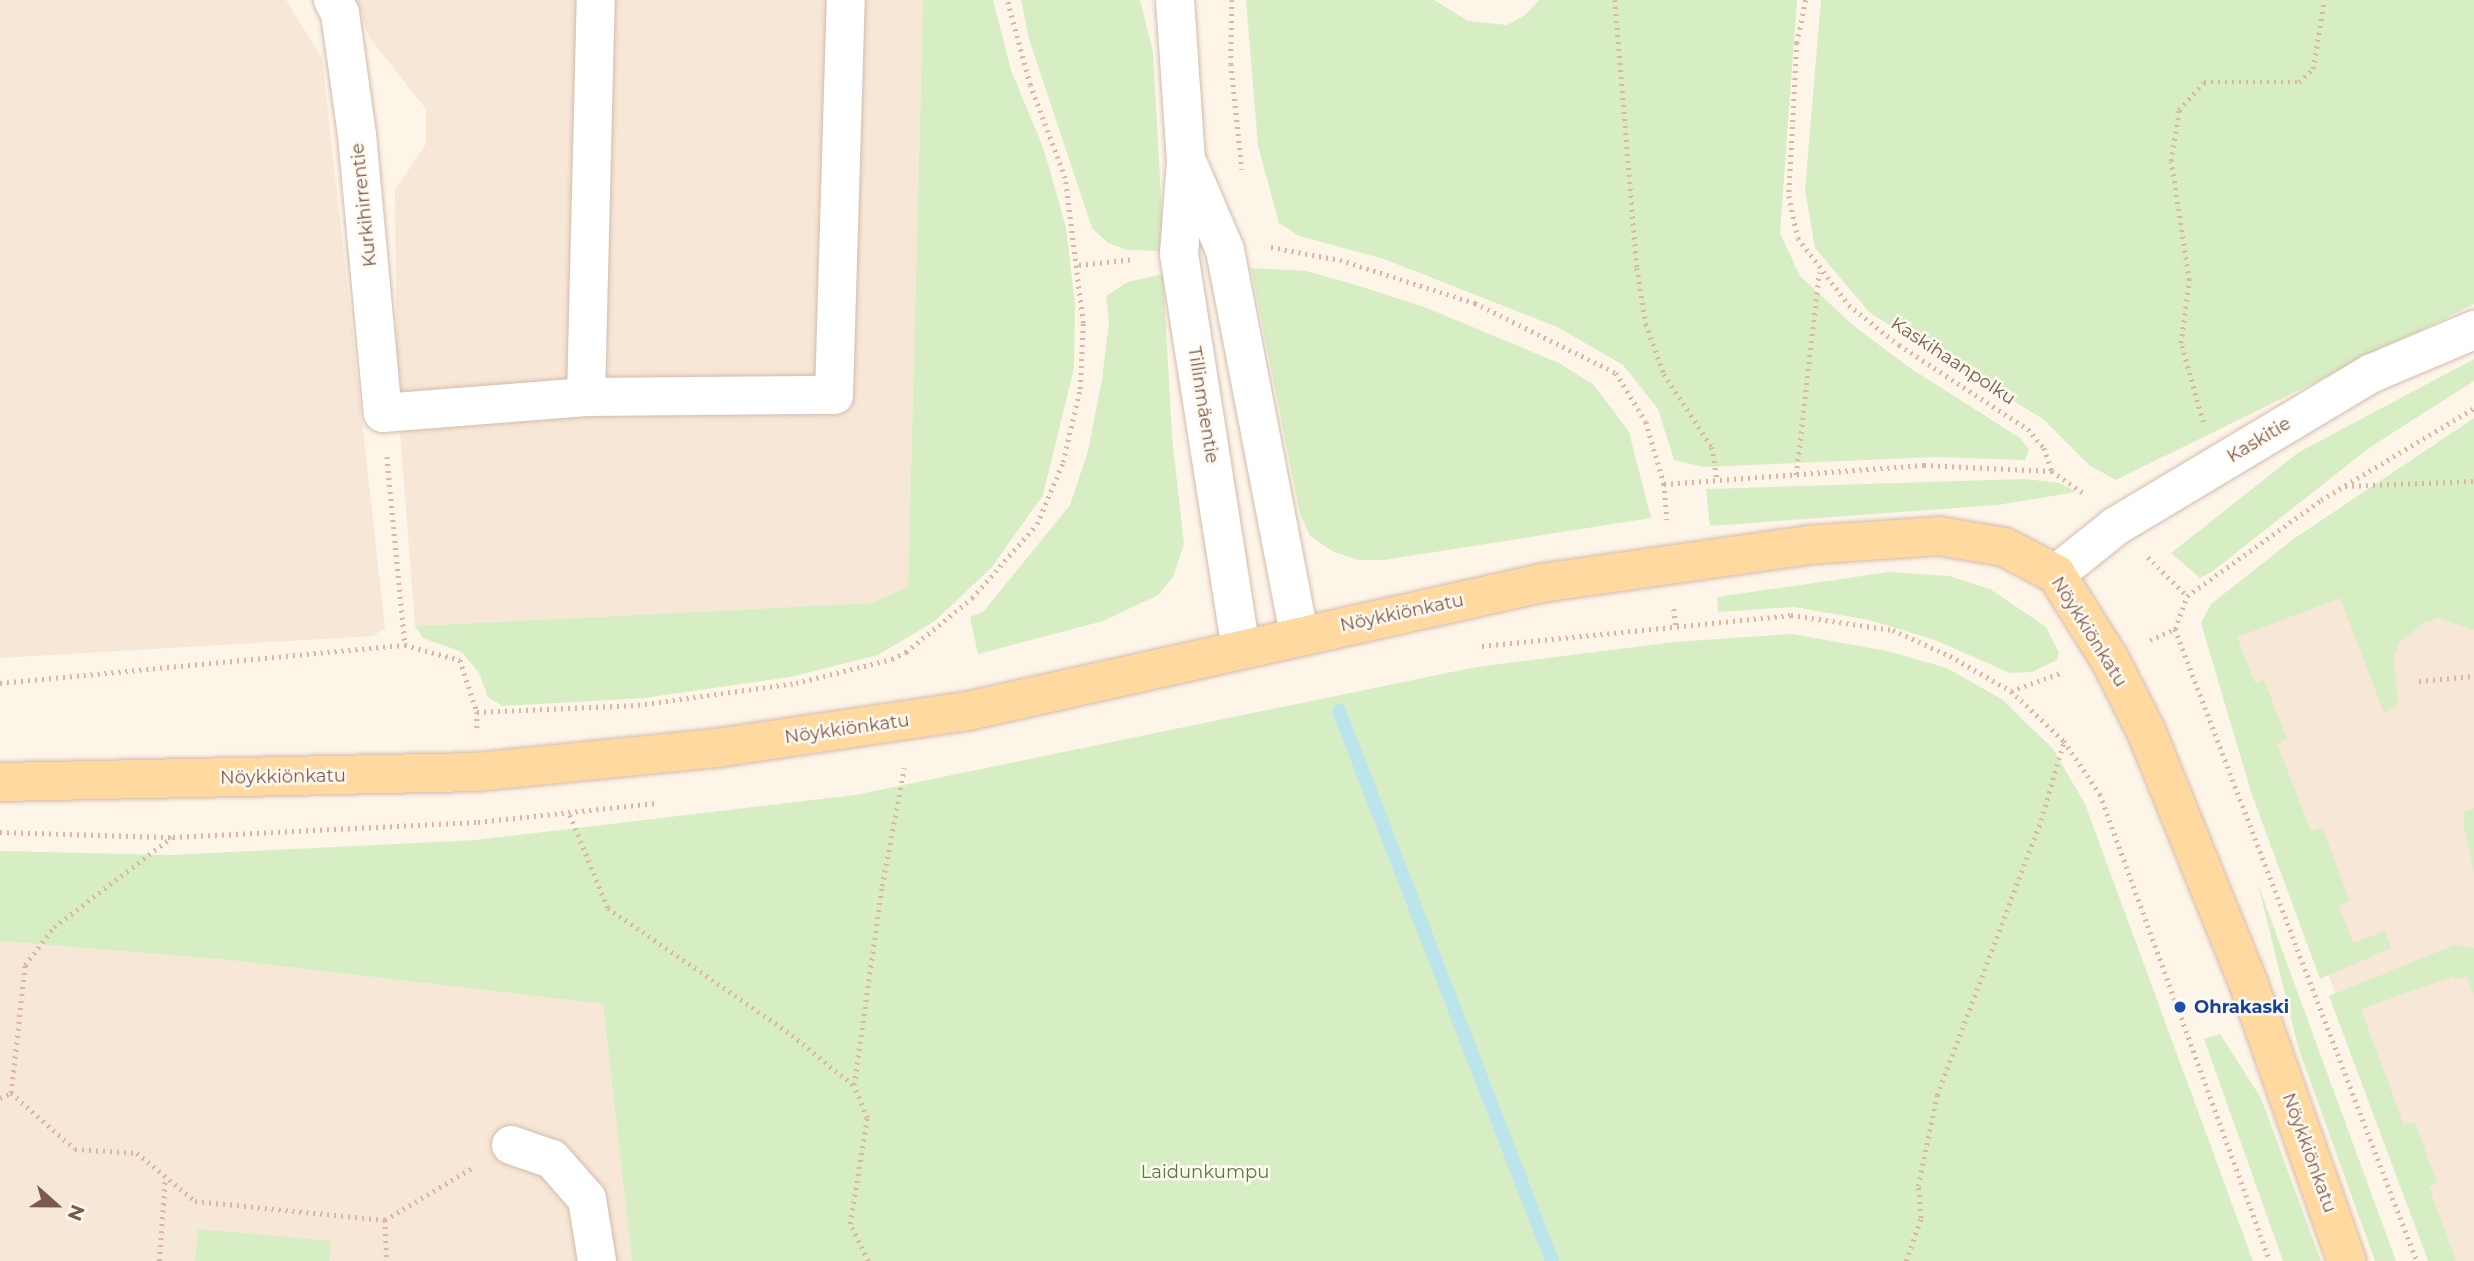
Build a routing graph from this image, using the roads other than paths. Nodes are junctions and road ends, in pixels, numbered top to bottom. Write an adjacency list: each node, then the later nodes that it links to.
1 (333, 0): 7 (street, Kurkihirrentie)
2 (596, 0): 7 (street)
3 (846, 0): 7 (street)
4 (1175, 0): 5 (street, Tillinmäentie)
5 (1186, 161): 9 (street, Tillinmäentie); 10 (street, Tillinmäentie)
6 (2474, 330): 8 (street, Kaskitie)
7 (586, 397)
8 (2056, 574): 9 (main road, Nöykkiönkatu); 14 (main road, Nöykkiönkatu)
9 (1299, 636): 10 (main road, Nöykkiönkatu)
10 (1241, 649): 11 (main road, Nöykkiönkatu)
11 (0, 782)
12 (511, 1145): 13 (street)
13 (597, 1261)
14 (2347, 1261)

